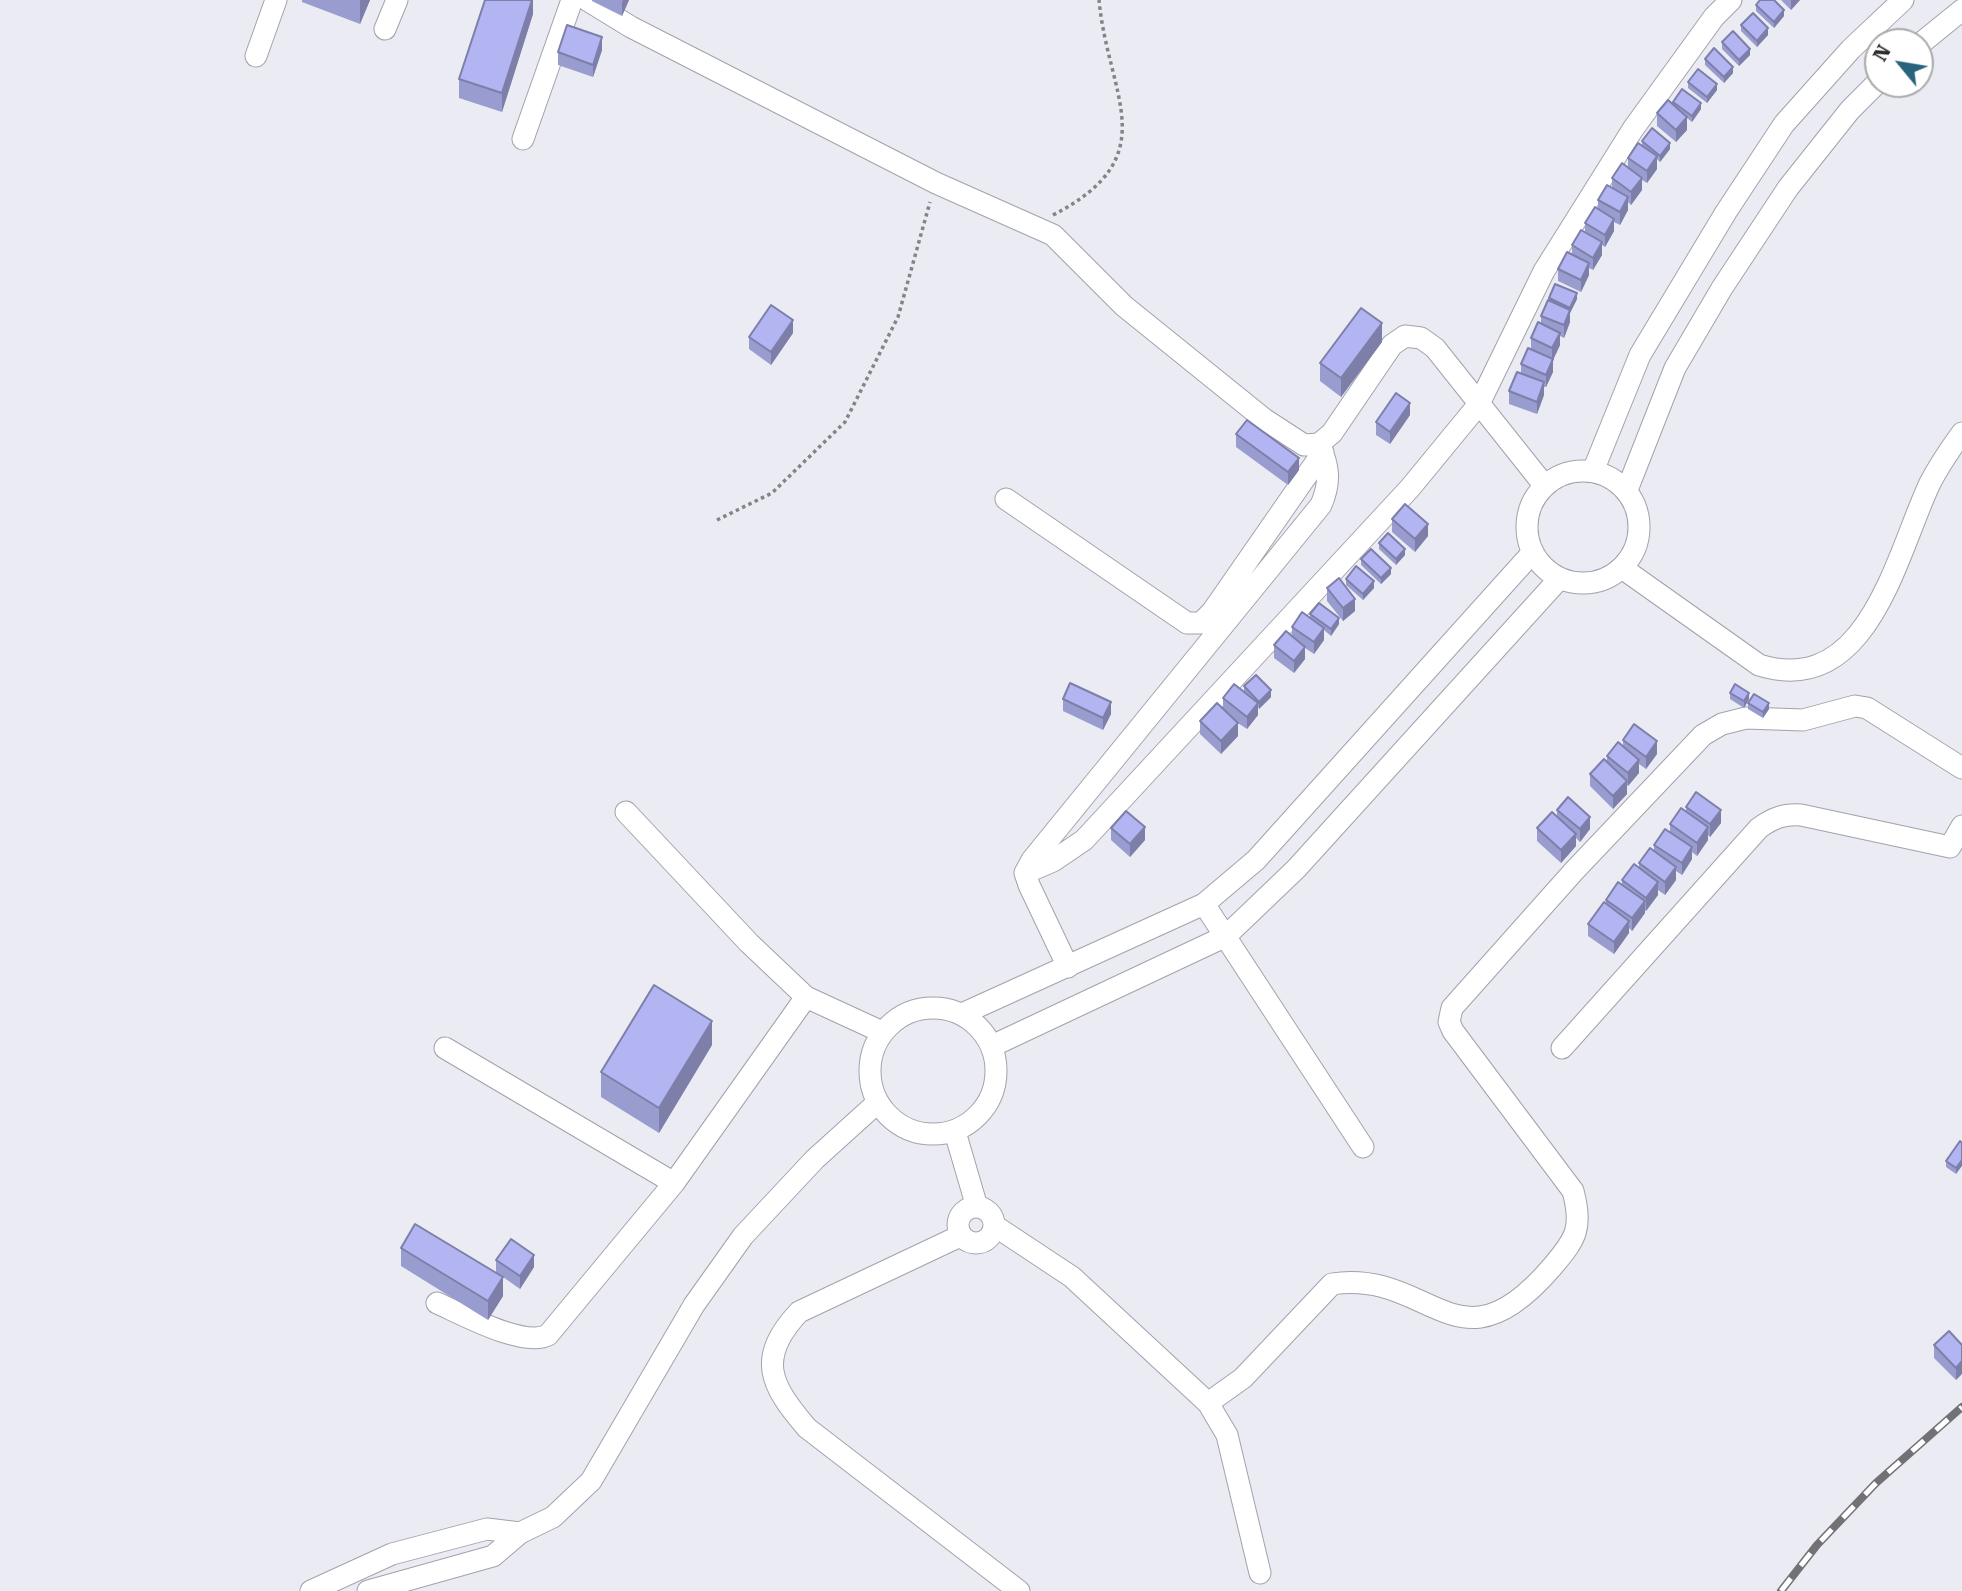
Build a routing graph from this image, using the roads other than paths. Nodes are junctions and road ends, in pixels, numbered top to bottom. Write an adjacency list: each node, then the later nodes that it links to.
1 (276, 0): 10 (street)
2 (397, 0): 8 (street)
3 (572, 0): 12 (street)
4 (587, 0): 15 (street)
5 (1731, 0): 13 (street)
6 (1903, 0): 16 (street)
7 (1962, 10): 9 (street)
8 (385, 29)
9 (1934, 33)
10 (256, 56)
11 (1864, 96): 18 (street)
12 (523, 139)
13 (1479, 404): 15 (street); 17 (street); 27 (street)
14 (1962, 433): 21 (street)
15 (1321, 448): 19 (street); 27 (street)
16 (1593, 471): 17 (street); 18 (street)
17 (1544, 485): 20 (street)
18 (1627, 490): 21 (street)
19 (1006, 499)
20 (1533, 552): 22 (street); 28 (street)
21 (1622, 568): 22 (street)
22 (1560, 578): 29 (street)
23 (1962, 768): 45 (street)
24 (625, 812): 31 (street)
25 (1962, 826): 26 (street)
26 (1956, 849): 36 (street)
27 (1026, 873): 30 (street)
28 (1204, 904): 29 (street); 30 (street)
29 (1226, 936): 34 (street); 39 (street)
30 (1068, 967): 32 (street)
31 (806, 997): 33 (street); 40 (street)
32 (962, 1014): 33 (street); 34 (street)
33 (882, 1032): 37 (street)
34 (992, 1046): 38 (street)
35 (445, 1048): 40 (street)
36 (1562, 1048)
37 (877, 1103): 38 (street); 46 (street)
38 (954, 1132): 41 (street)
39 (1363, 1147)
40 (674, 1183): 44 (street)
41 (977, 1207): 42 (street); 43 (street)
42 (995, 1226): 43 (street); 45 (street)
43 (960, 1236): 50 (street)
44 (437, 1303)
45 (1208, 1403): 47 (street)
46 (520, 1533): 48 (street); 49 (street)
47 (1260, 1573)
48 (317, 1589)
49 (368, 1591)
50 (1019, 1591)

